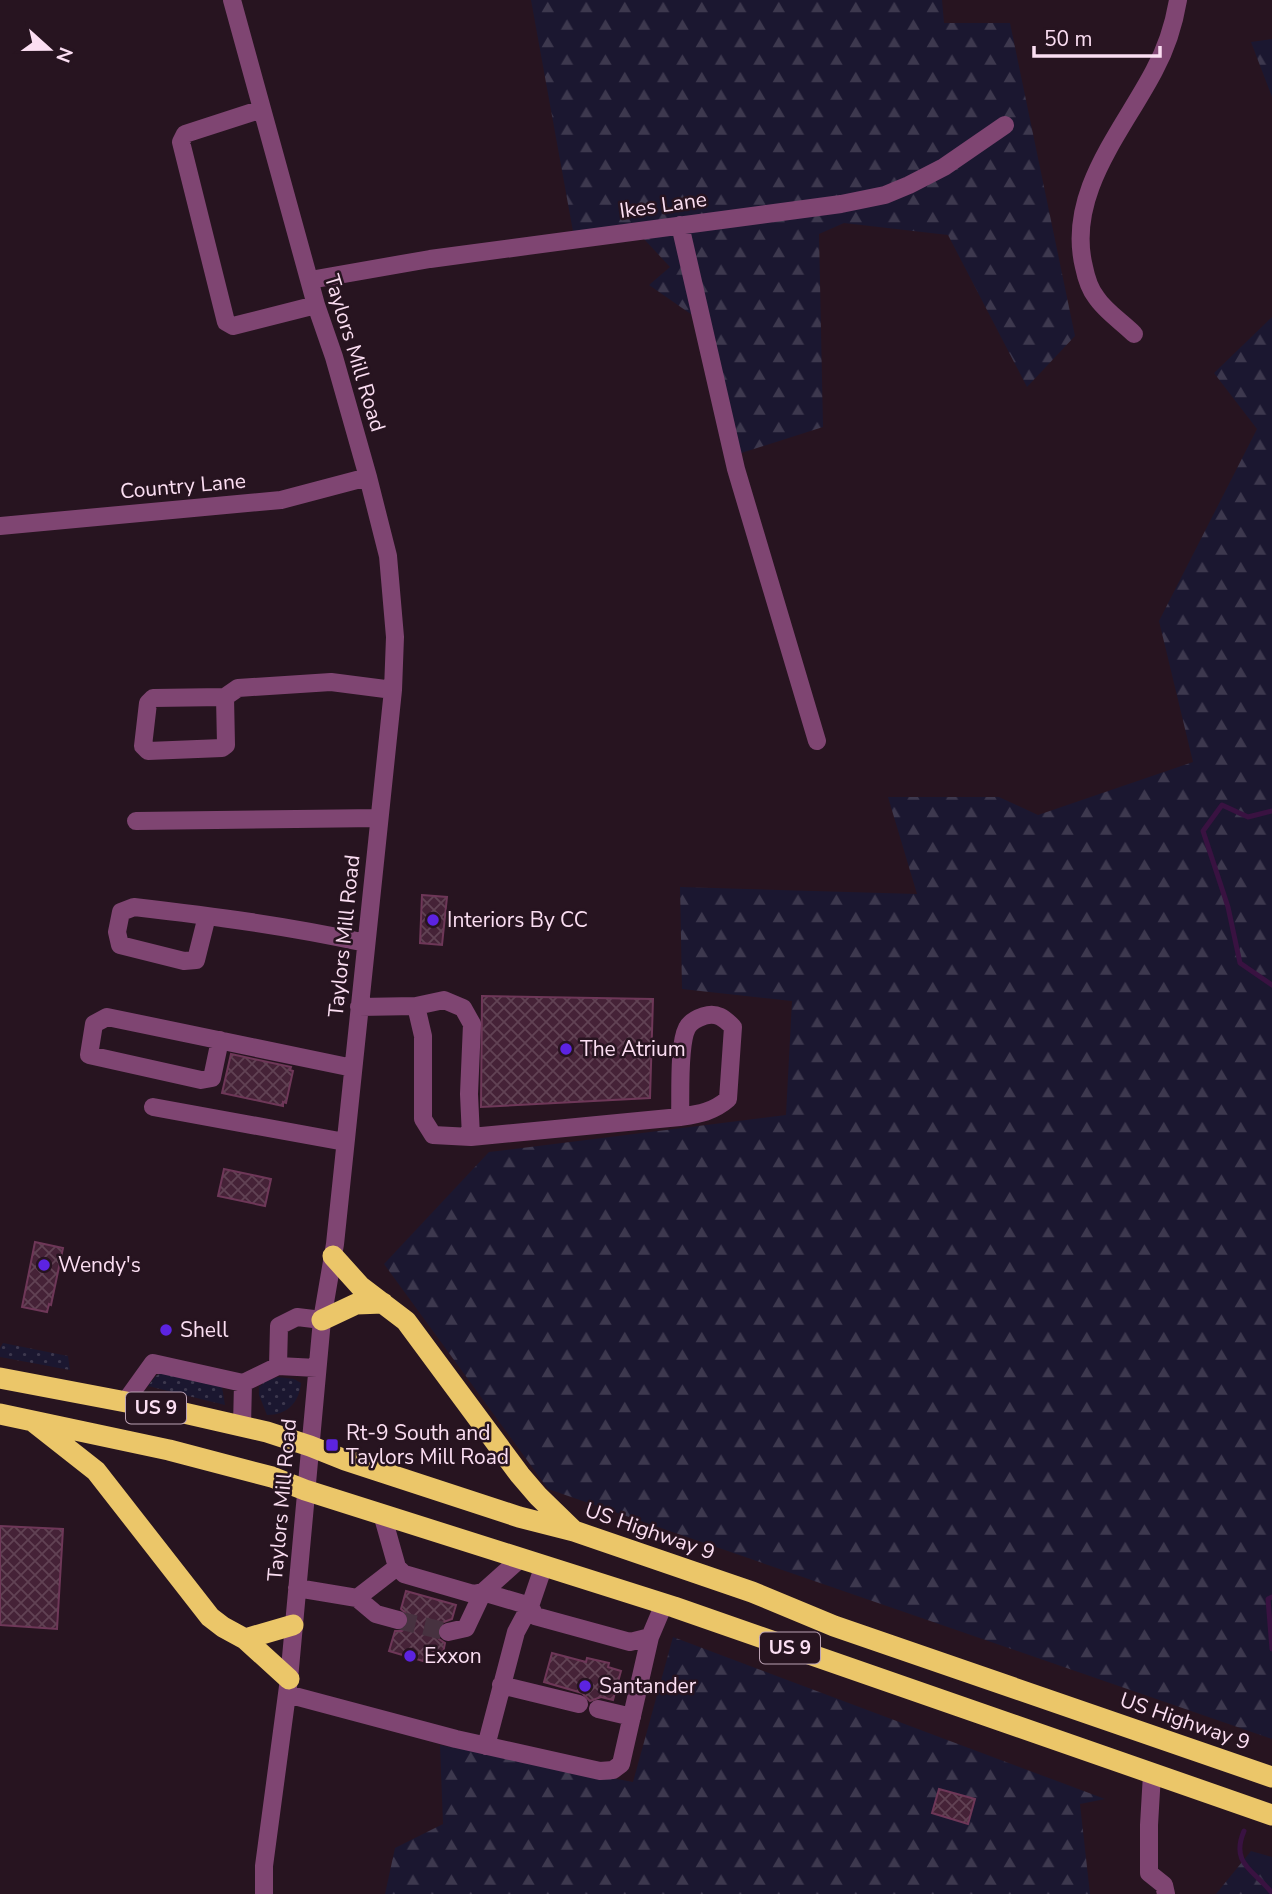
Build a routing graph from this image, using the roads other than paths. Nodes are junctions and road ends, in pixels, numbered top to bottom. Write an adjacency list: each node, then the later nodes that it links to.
1 (232, 0): 3 (street, Taylors Mill Road)
2 (1178, 0): 8 (street)
3 (262, 109): 6 (street, Taylors Mill Road); 7 (street)
4 (1005, 125): 5 (street, Ikes Lane)
5 (680, 225): 6 (street, Ikes Lane); 13 (street)
6 (310, 280): 7 (street, Taylors Mill Road)
7 (316, 304): 9 (street, Taylors Mill Road)
8 (1134, 334)
9 (368, 477): 10 (street, Country Lane); 11 (street, Taylors Mill Road)
10 (0, 526)
11 (393, 690): 12 (street); 14 (street, Taylors Mill Road)
12 (225, 697): 12 (street)
13 (817, 741)
14 (379, 818): 15 (street); 17 (street, Taylors Mill Road)
15 (136, 821)
16 (207, 916): 16 (street); 17 (street)
17 (366, 943): 19 (street, Taylors Mill Road)
18 (416, 1006): 19 (street); 24 (street); 24 (street)
19 (359, 1007): 21 (street, Taylors Mill Road)
20 (220, 1040): 20 (street); 21 (street)
21 (353, 1068): 25 (street, Taylors Mill Road)
22 (153, 1107): 25 (street)
23 (680, 1117): 23 (street); 24 (street)
24 (471, 1137)
25 (345, 1142): 26 (street, Taylors Mill Road)
26 (333, 1256): 27 (highway); 28 (street, Taylors Mill Road)
27 (383, 1303): 28 (highway); 40 (highway)
28 (322, 1320): 29 (street); 30 (street, Taylors Mill Road)
29 (278, 1366): 30 (street); 32 (street)
30 (317, 1368): 37 (street, Taylors Mill Road)
31 (0, 1378): 33 (highway, US Highway 9 / US 9)
32 (243, 1383): 33 (street); 36 (street)
33 (125, 1402): 36 (highway, US Highway 9 / US 9)
34 (0, 1414): 35 (highway, US 9)
35 (30, 1419): 38 (highway, US 9); 53 (highway)
36 (242, 1426): 37 (highway, US Highway 9 / US 9)
37 (310, 1446): 38 (street, Taylors Mill Road); 40 (highway, US Highway 9 / US 9)
38 (305, 1490): 39 (highway, US 9); 44 (street, Taylors Mill Road)
39 (382, 1514): 41 (highway, US 9); 43 (street)
40 (574, 1531): 61 (highway, US Highway 9 / US 9)
41 (521, 1558): 42 (highway, US 9); 45 (street)
42 (544, 1565): 47 (highway, US 9); 48 (street)
43 (397, 1567): 45 (street); 46 (street)
44 (297, 1588): 46 (street); 50 (street, Taylors Mill Road)
45 (483, 1592): 48 (street); 51 (street)
46 (357, 1598): 49 (street)
47 (664, 1604): 52 (street); 60 (highway, US 9)
48 (530, 1606): 52 (street); 54 (street)
49 (398, 1620)
50 (293, 1625): 53 (highway); 55 (street, Taylors Mill Road)
51 (448, 1632)
52 (650, 1637): 58 (street)
53 (245, 1639): 55 (highway)
54 (501, 1685): 56 (street); 59 (street)
55 (288, 1686): 59 (street); 63 (street, Taylors Mill Road)
56 (579, 1704)
57 (598, 1709): 58 (street)
58 (632, 1717): 59 (street)
59 (486, 1746)
60 (1152, 1774): 62 (highway, US 9); 64 (street)
61 (1272, 1777)
62 (1272, 1815)
63 (264, 1894)
64 (1166, 1894)

